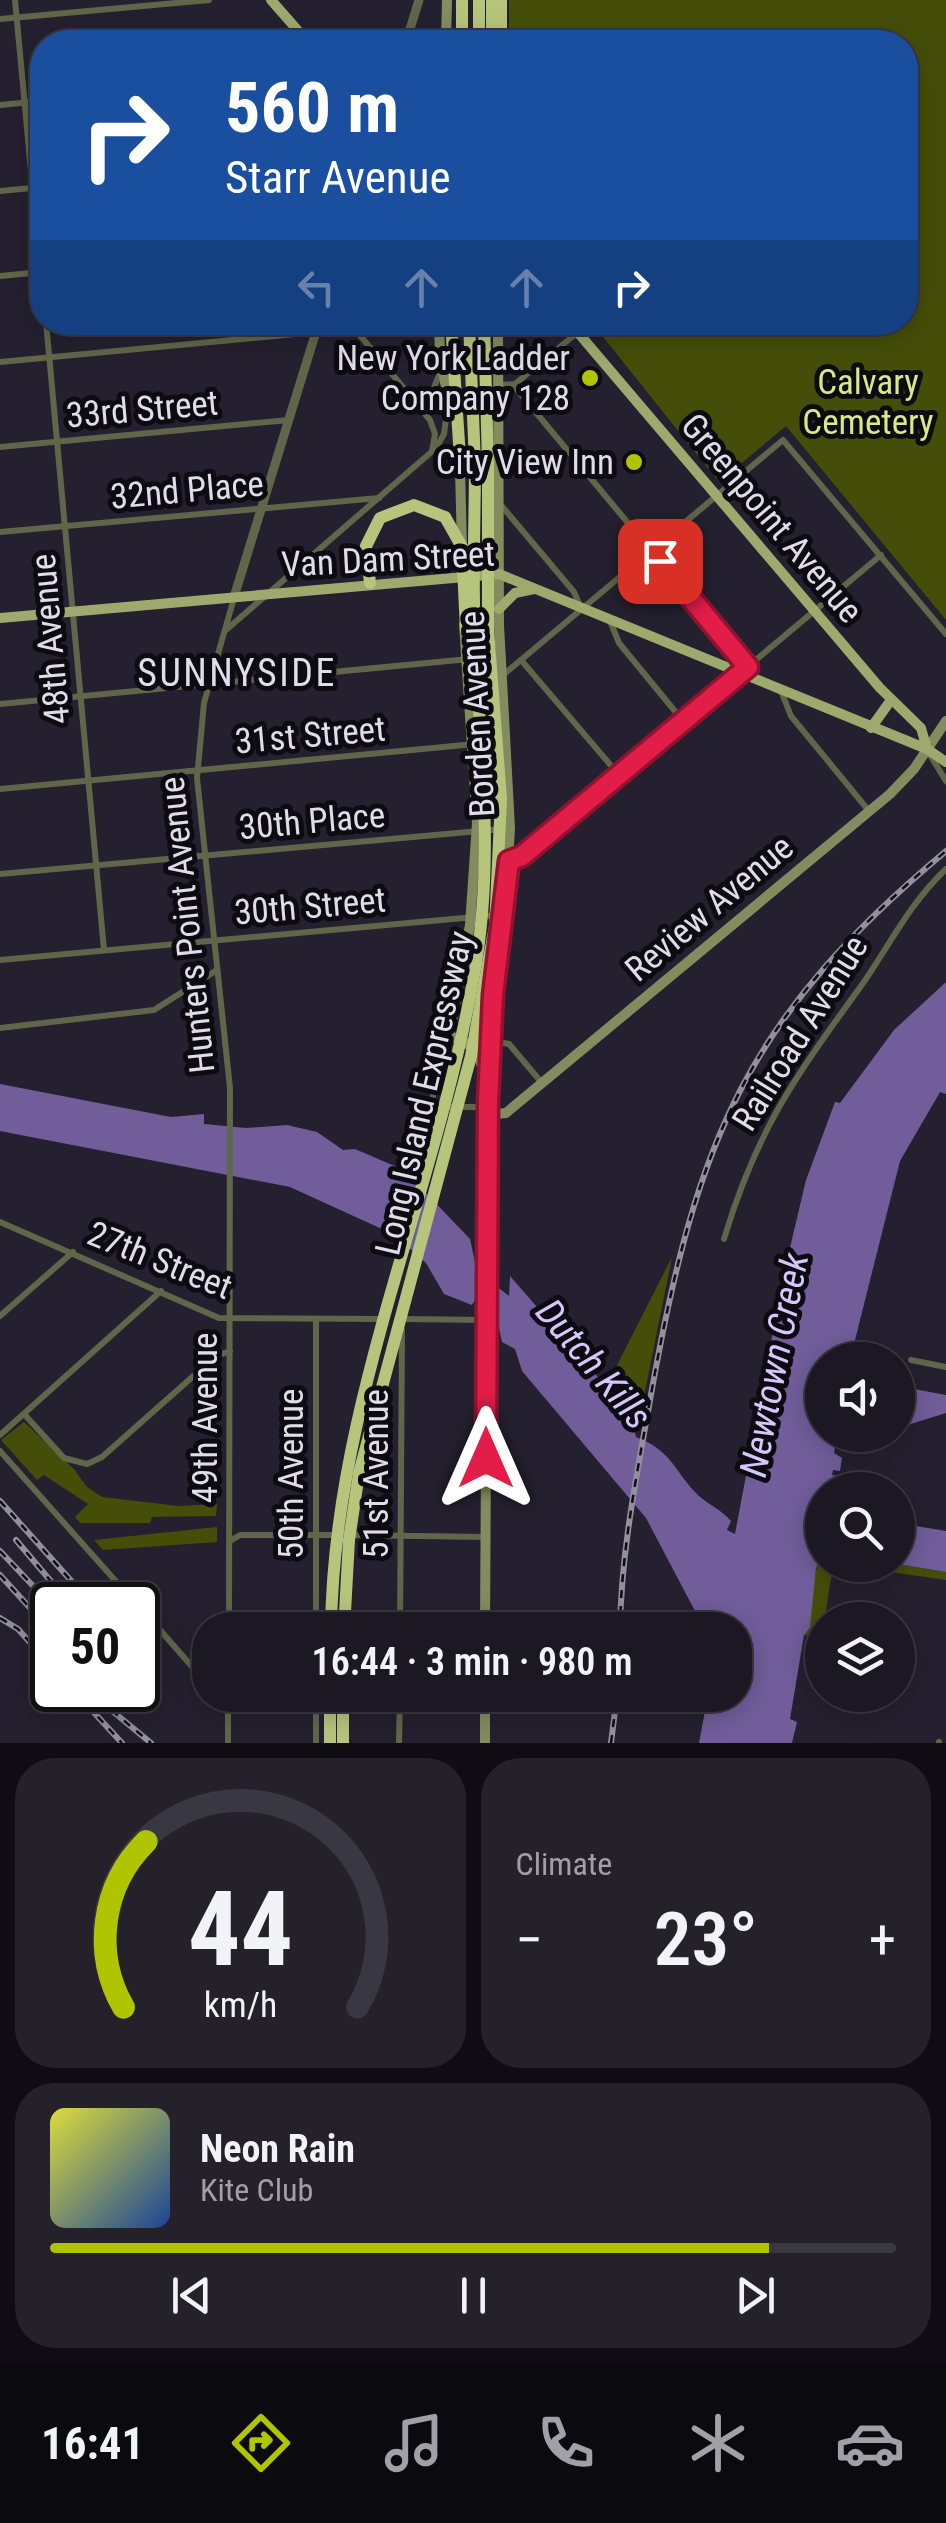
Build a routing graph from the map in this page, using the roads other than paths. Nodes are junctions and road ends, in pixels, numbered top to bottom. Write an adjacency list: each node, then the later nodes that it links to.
1 (16, 0): 10 (street)
2 (209, 0): 10 (street)
3 (271, 0): 12 (main road)
4 (419, 0): 13 (street)
5 (447, 0): 14 (main road)
6 (462, 0): 15 (highway)
7 (479, 0): 16 (highway)
8 (492, 0): 17 (highway)
9 (501, 0): 18 (highway)
10 (17, 18): 11 (street); 19 (street)
11 (0, 19)
12 (297, 30)
13 (410, 30)
14 (446, 30)
15 (462, 30)
16 (479, 30)
17 (492, 30)
18 (501, 30)
19 (25, 102): 20 (street); 21 (street); 22 (street)
20 (30, 102)
21 (0, 105)
22 (30, 135)
23 (30, 188): 24 (street)
24 (0, 191)
25 (30, 273): 26 (street)
26 (0, 276)
27 (47, 335): 38 (street, 48th Avenue)
28 (246, 335): 38 (street)
29 (315, 335): 45 (street, Hunters Point Avenue)
30 (361, 335): 44 (street)
31 (439, 335): 39 (main road)
32 (452, 335): 50 (highway)
33 (470, 335): 49 (highway, Long Island Expressway)
34 (486, 335): 49 (highway, Long Island Expressway)
35 (498, 335): 42 (main road, Borden Avenue)
36 (566, 335): 43 (street)
37 (581, 335): 51 (main road, Greenpoint Avenue)
38 (49, 357): 40 (street); 46 (street, 48th Avenue)
39 (440, 358): 41 (main road); 44 (street)
40 (0, 362)
41 (445, 381): 48 (street); 50 (main road, Borden Avenue)
42 (498, 385): 43 (street); 53 (main road, Borden Avenue)
43 (513, 385): 57 (street)
44 (409, 394): 48 (street)
45 (289, 420): 46 (street, 33rd Street); 54 (street, Hunters Point Avenue)
46 (57, 442): 47 (street, 33rd Street); 55 (street, 48th Avenue)
47 (0, 447)
48 (432, 451): 52 (street)
49 (482, 463): 83 (highway, Long Island Expressway, bridge); 143 (highway, Long Island Expressway, bridge)
50 (461, 473): 60 (main road, Borden Avenue)
51 (717, 495): 57 (street); 58 (street); 68 (main road, Greenpoint Avenue)
52 (379, 498): 54 (street, 32nd Place); 63 (street)
53 (500, 503): 59 (main road, Borden Avenue); 66 (street)
54 (261, 508): 55 (street, 32nd Place); 64 (street, Hunters Point Avenue)
55 (65, 527): 56 (street, 32nd Place); 67 (street, 48th Avenue)
56 (0, 532)
57 (651, 550): 66 (street); 76 (street)
58 (881, 556): 68 (street); 72 (street)
59 (499, 574): 60 (main road, Van Dam Street); 62 (main road, Van Dam Street); 65 (main road, Borden Avenue)
60 (462, 575): 61 (main road, Van Dam Street); 74 (main road, Borden Avenue)
61 (370, 584): 63 (main road, Van Dam Street); 83 (highway, bridge)
62 (535, 588): 65 (main road); 66 (main road, Van Dam Street)
63 (264, 594): 64 (main road, Van Dam Street); 71 (street)
64 (234, 596): 67 (main road, Van Dam Street); 71 (street, Hunters Point Avenue)
65 (499, 609): 73 (main road, Borden Avenue)
66 (582, 610): 70 (main road, Van Dam Street); 75 (street)
67 (72, 611): 69 (main road, Van Dam Street); 80 (street, 48th Avenue)
68 (814, 612): 76 (street); 81 (main road, Greenpoint Avenue)
69 (0, 618)
70 (610, 621): 76 (main road, Van Dam Street); 84 (street)
71 (224, 630): 78 (street, Hunters Point Avenue)
72 (946, 634)
73 (500, 656): 74 (street); 77 (main road, Borden Avenue)
74 (466, 660): 78 (street); 88 (main road, Borden Avenue)
75 (521, 660): 77 (street); 92 (street)
76 (743, 671): 79 (main road, Van Dam Street); 84 (street)
77 (501, 677): 87 (main road, Borden Avenue)
78 (209, 684): 80 (street); 91 (street, Hunters Point Avenue)
79 (781, 692): 86 (main road, Van Dam Street); 96 (street)
80 (80, 696): 82 (street); 93 (street, 48th Avenue)
81 (892, 700): 86 (main road); 89 (main road, Greenpoint Avenue)
82 (0, 704)
83 (482, 717): 142 (highway, Long Island Expressway, bridge)
84 (683, 722): 92 (street)
85 (944, 727): 89 (main road, Review Avenue)
86 (871, 728): 89 (main road, Van Dam Street)
87 (506, 741): 88 (street, 31st Street); 97 (main road, Borden Avenue)
88 (473, 744): 91 (street, 31st Street); 98 (main road, Borden Avenue)
89 (927, 749): 90 (main road, Greenpoint Avenue); 94 (street, Greenpoint Avenue); 96 (main road, Review Avenue)
90 (946, 762)
91 (197, 771): 93 (street, 31st Street); 99 (street, Hunters Point Avenue)
92 (619, 775): 100 (street)
93 (88, 781): 95 (street, 31st Street); 101 (street, 48th Avenue)
94 (946, 781)
95 (0, 789)
96 (869, 811): 115 (main road, Review Avenue)
97 (510, 828): 98 (street, 30th Place); 100 (main road, Borden Avenue)
98 (477, 830): 99 (street, 30th Place); 105 (main road, Borden Avenue)
99 (204, 856): 101 (street, 30th Place); 106 (street, Hunters Point Avenue)
100 (509, 861): 104 (main road, Borden Avenue)
101 (97, 865): 103 (street, 30th Place); 107 (street, 48th Avenue)
102 (946, 869): 121 (street, Railroad Avenue)
103 (0, 874)
104 (505, 914): 105 (street, 30th Street); 110 (main road, Borden Avenue)
105 (471, 916): 106 (street, 30th Street); 112 (main road, Borden Avenue)
106 (214, 940): 107 (street, 30th Street); 109 (street, Hunters Point Avenue)
107 (104, 950): 108 (street, 30th Street)
108 (0, 960)
109 (218, 970): 111 (street); 119 (street, Hunters Point Avenue)
110 (492, 1007): 113 (main road); 114 (main road, Borden Avenue)
111 (0, 1028)
112 (450, 1036): 113 (main road); 116 (street, Borden Avenue)
113 (462, 1039): 114 (main road); 117 (main road, Borden Avenue)
114 (492, 1041): 115 (street); 117 (main road, Borden Avenue)
115 (542, 1083): 117 (main road, Review Avenue)
116 (431, 1107): 117 (street, Review Avenue); 118 (street, Borden Avenue)
117 (488, 1108): 128 (main road, Borden Avenue)
118 (414, 1166)
119 (231, 1207): 125 (street, 49th Avenue)
120 (0, 1222): 122 (street, 27th Street)
121 (724, 1240)
122 (73, 1252): 123 (street, 27th Street); 124 (street)
123 (161, 1292): 125 (street, 27th Street); 132 (street)
124 (0, 1316)
125 (230, 1319): 126 (street, 27th Street); 129 (street, 49th Avenue)
126 (316, 1319): 127 (street, 27th Street); 135 (street, 50th Avenue)
127 (402, 1319): 128 (street, 27th Street); 136 (street, 51st Avenue)
128 (486, 1320): 137 (main road, Borden Avenue)
129 (230, 1351): 132 (street); 138 (street, 49th Avenue)
130 (915, 1361): 131 (street)
131 (946, 1367)
132 (24, 1414): 133 (street)
133 (0, 1435)
134 (0, 1451): 139 (street)
135 (316, 1535): 136 (street); 138 (street); 141 (street, 50th Avenue)
136 (401, 1535): 137 (street); 144 (street, 51st Avenue)
137 (486, 1536): 145 (main road, Borden Avenue)
138 (230, 1542): 140 (street, 49th Avenue)
139 (117, 1582)
140 (229, 1612)
141 (316, 1612)
142 (332, 1612)
143 (345, 1612)
144 (400, 1612)
145 (485, 1612)
146 (160, 1631): 147 (street)
147 (192, 1667)
148 (228, 1712): 154 (street)
149 (316, 1712): 155 (street)
150 (330, 1712): 156 (highway)
151 (344, 1712): 157 (highway)
152 (400, 1712): 158 (street)
153 (485, 1712): 159 (main road)
154 (228, 1743)
155 (316, 1743)
156 (330, 1743)
157 (343, 1743)
158 (400, 1743)
159 (484, 1743)

